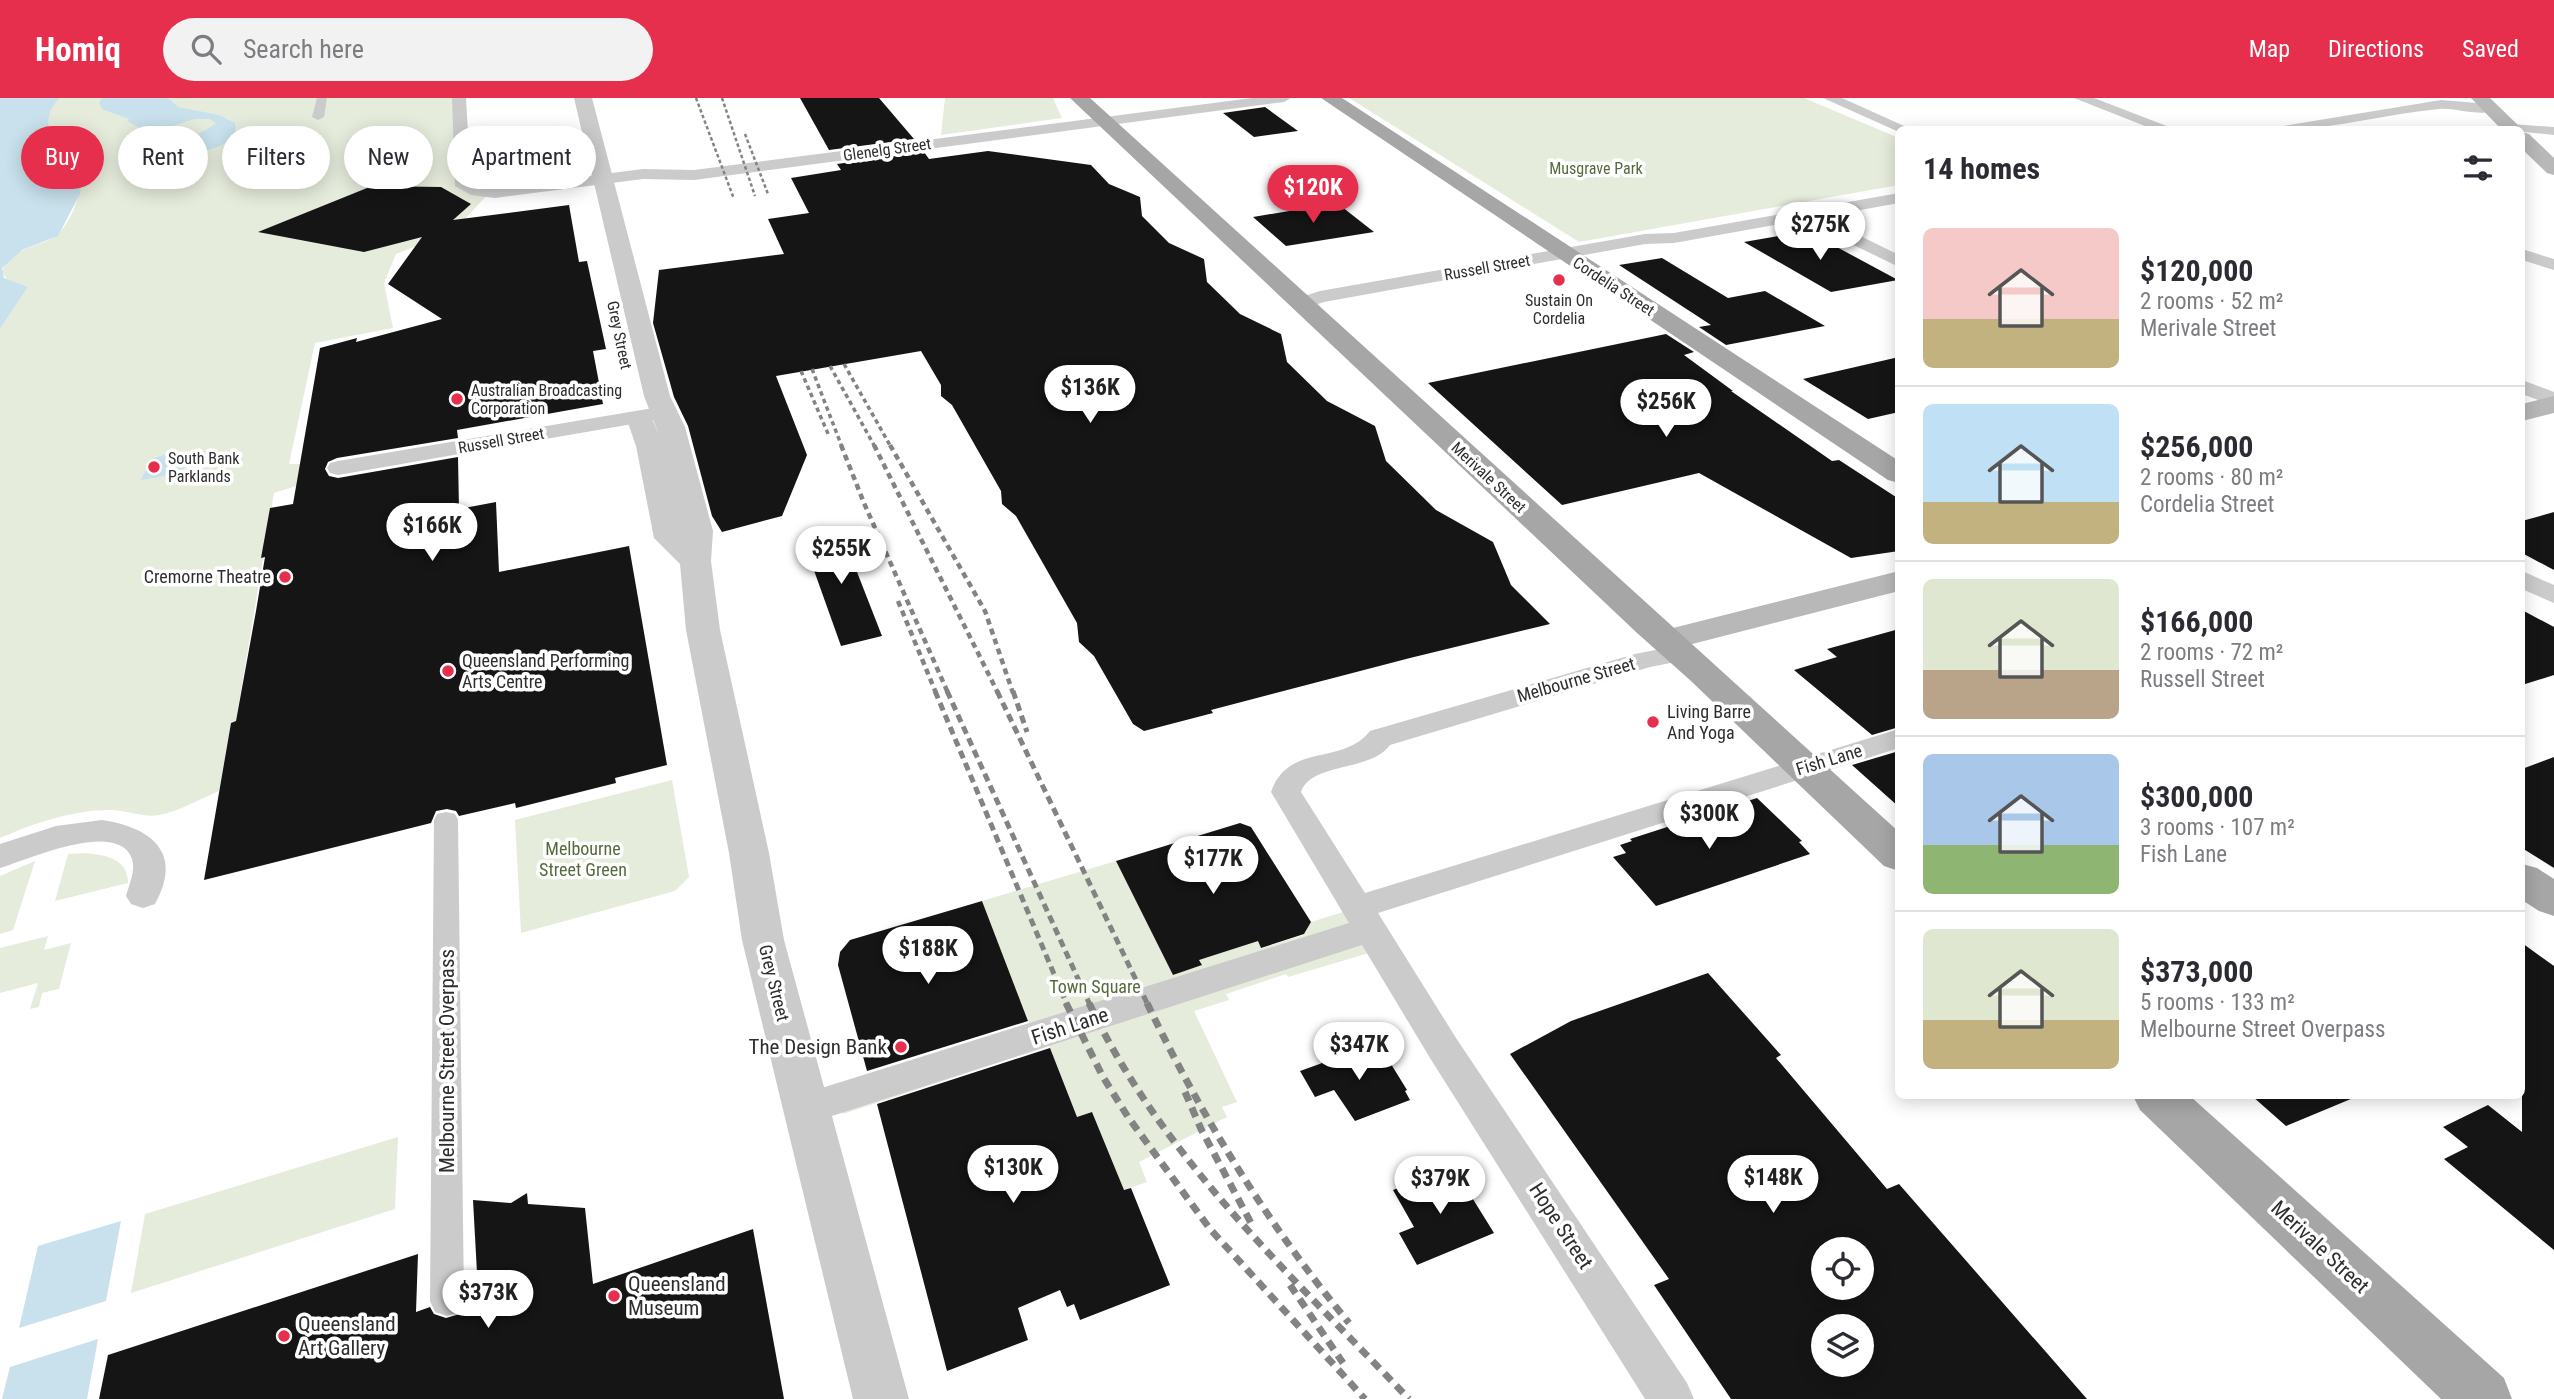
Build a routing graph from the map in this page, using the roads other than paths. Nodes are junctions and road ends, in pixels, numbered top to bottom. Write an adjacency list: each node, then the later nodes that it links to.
1 (322, 98): 12 (street)
2 (459, 98): 15 (street)
3 (583, 98): 17 (street, Grey Street)
4 (1079, 98): 14 (main road, Merivale Street)
5 (1284, 98): 14 (street, Glenelg Street)
6 (1329, 98): 34 (main road, Cordelia Street)
7 (1830, 98): 18 (street)
8 (2081, 98): 19 (street)
9 (2346, 102): 11 (street)
10 (2485, 103): 11 (street); 21 (main road)
11 (2383, 113): 20 (street)
12 (318, 117)
13 (568, 120): 16 (street, Grey Street)
14 (1105, 122): 26 (street, Glenelg Street); 37 (main road, Merivale Street)
15 (459, 126)
16 (569, 126)
17 (586, 126)
18 (1896, 126)
19 (2159, 126)
20 (2307, 126)
21 (2509, 126)
22 (2554, 131): 23 (street)
23 (2525, 132)
24 (2525, 141): 25 (main road)
25 (2554, 169)
26 (596, 181)
27 (469, 189): 28 (street, Glenelg Street)
28 (524, 189)
29 (594, 189): 42 (street, Grey Street)
30 (595, 189): 40 (street, Grey Street)
31 (1895, 199): 32 (street, Russell Street)
32 (1805, 215): 34 (street, Russell Street); 35 (street)
33 (2525, 255): 36 (street)
34 (1570, 257): 37 (street, Russell Street); 44 (main road, Cordelia Street)
35 (1895, 260)
36 (2554, 265)
37 (1307, 308): 50 (main road, Merivale Street)
38 (2525, 388): 39 (street)
39 (2554, 402): 41 (main road)
40 (665, 412): 42 (street, Russell Street); 45 (street, Grey Street)
41 (2525, 412)
42 (639, 416): 43 (street, Russell Street); 45 (street, Grey Street)
43 (338, 468)
44 (1895, 471)
45 (695, 561): 62 (street, Grey Street)
46 (2525, 580): 48 (street)
47 (1895, 582): 50 (main road, Melbourne Street)
48 (2554, 595)
49 (1895, 598): 50 (main road, Melbourne Street)
50 (1673, 647): 52 (main road, Merivale Street); 53 (street, Melbourne Street)
51 (1895, 739): 52 (street, Fish Lane)
52 (1804, 768): 55 (main road, Merivale Street); 60 (street, Fish Lane)
53 (1294, 804): 60 (street, Hope Street)
54 (446, 820): 63 (street, Melbourne Street Overpass)
55 (1895, 852)
56 (0, 857): 58 (street)
57 (2525, 881): 59 (main road)
58 (143, 896)
59 (2554, 901)
60 (1366, 918): 62 (street, Fish Lane); 65 (street, Hope Street)
61 (2160, 1099): 66 (main road, Merivale Street)
62 (807, 1108): 64 (street, Grey Street)
63 (447, 1301)
64 (881, 1399)
65 (1671, 1399)
66 (2483, 1399)

